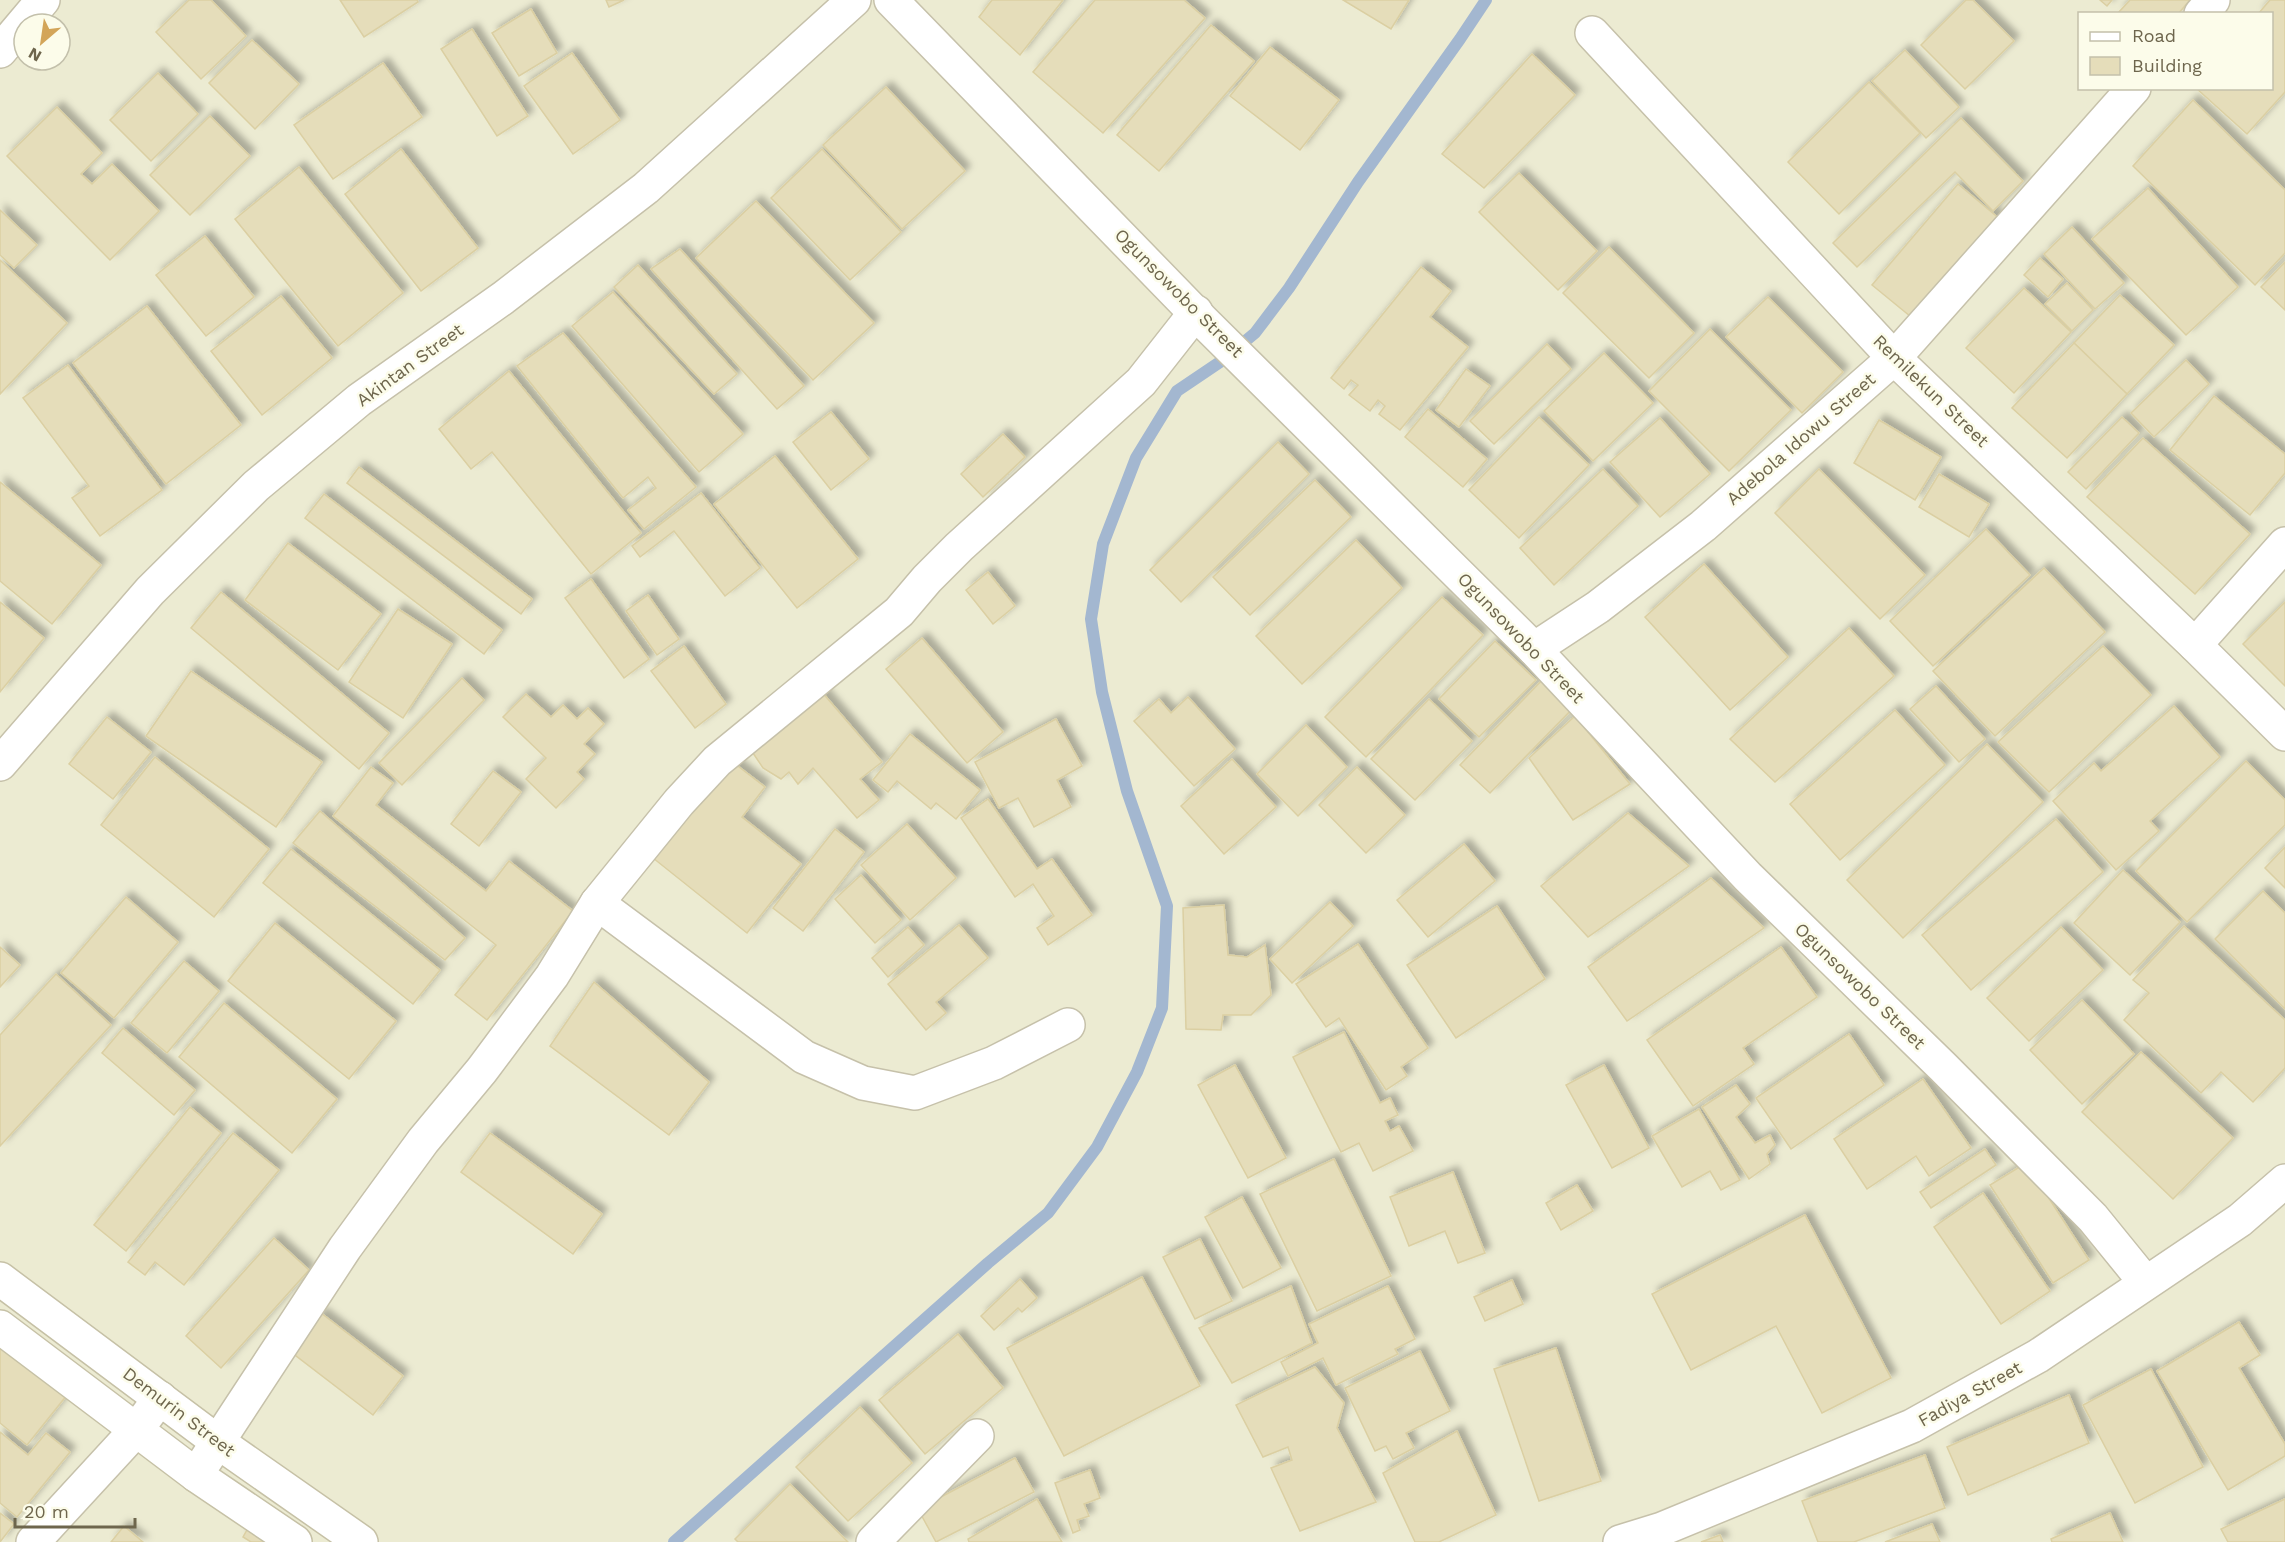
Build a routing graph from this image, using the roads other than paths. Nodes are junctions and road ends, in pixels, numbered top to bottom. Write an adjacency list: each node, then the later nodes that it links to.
1 (43, 0): 7 (street)
2 (891, 0): 9 (street, Ogunsowobo Street)
3 (2213, 0): 5 (street)
4 (848, 2): 15 (street, Akintan Street)
5 (2203, 12)
6 (1592, 33): 10 (street, Remilekun Street)
7 (0, 51)
8 (2132, 90): 10 (street, Adebola Idowu Street)
9 (1199, 316): 13 (street, Ogunsowobo Street); 16 (street)
10 (1894, 358): 12 (street, Remilekun Street); 13 (street, Adebola Idowu Street)
11 (2285, 544): 12 (street)
12 (2195, 645): 14 (street, Remilekun Street)
13 (1534, 649): 20 (street, Ogunsowobo Street)
14 (2285, 734)
15 (0, 764)
16 (597, 903): 17 (street); 25 (street)
17 (1068, 1024)
18 (2285, 1181): 20 (street, Fadiya Street)
19 (0, 1279): 22 (street, Demurin Street)
20 (2145, 1282): 31 (street, Fadiya Street)
21 (0, 1327): 23 (street)
22 (160, 1398): 23 (street); 25 (street, Demurin Street)
23 (136, 1429): 26 (street); 27 (street)
24 (977, 1436): 30 (street)
25 (218, 1442): 26 (street); 29 (street, Demurin Street)
26 (196, 1475): 28 (street)
27 (33, 1542)
28 (295, 1542)
29 (361, 1542)
30 (873, 1542)
31 (1620, 1542)

